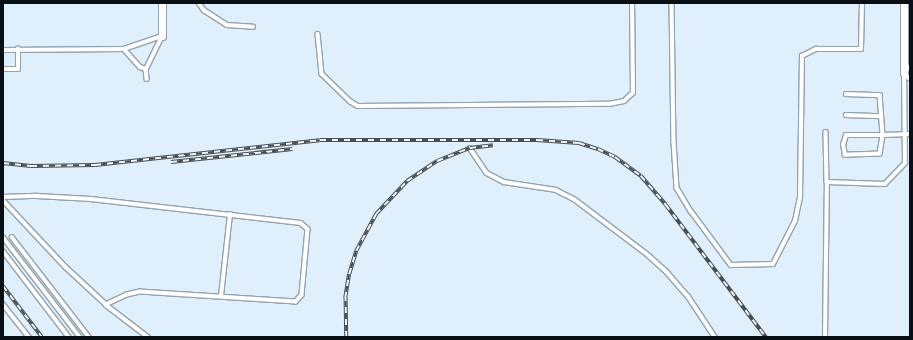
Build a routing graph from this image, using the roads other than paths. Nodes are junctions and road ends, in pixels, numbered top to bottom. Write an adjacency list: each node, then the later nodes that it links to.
1 (162, 3): 9 (street)
2 (199, 3): 7 (lane)
3 (632, 3): 8 (lane)
4 (672, 3): 5 (lane)
5 (862, 3)
6 (904, 3): 16 (street)
7 (253, 27)
8 (318, 34)
9 (162, 36): 11 (lane); 15 (lane)
10 (18, 49): 11 (lane); 12 (lane); 14 (lane)
11 (124, 49): 15 (lane)
12 (3, 50)
13 (910, 66): 16 (lane)
14 (3, 69)
15 (146, 69): 17 (lane)
16 (904, 73): 18 (lane); 23 (lane)
17 (146, 79)
18 (910, 79)
19 (846, 94): 21 (lane)
20 (846, 115): 21 (lane)
21 (881, 116): 25 (lane)
22 (826, 132): 27 (lane)
23 (904, 134): 24 (lane); 25 (lane); 27 (lane)
24 (910, 134)
25 (883, 135): 25 (lane)
26 (470, 148): 42 (lane)
27 (827, 182): 43 (lane)
28 (3, 197): 30 (lane)
29 (3, 201): 36 (lane)
30 (230, 214): 34 (lane); 34 (lane)
31 (12, 236): 40 (lane)
32 (3, 237): 39 (lane)
33 (3, 251): 38 (lane)
34 (221, 296): 36 (lane)
35 (3, 304): 37 (lane)
36 (106, 305): 41 (lane)
37 (29, 337)
38 (69, 337)
39 (80, 337)
40 (89, 337)
41 (148, 337)
42 (715, 337)
43 (825, 337)

